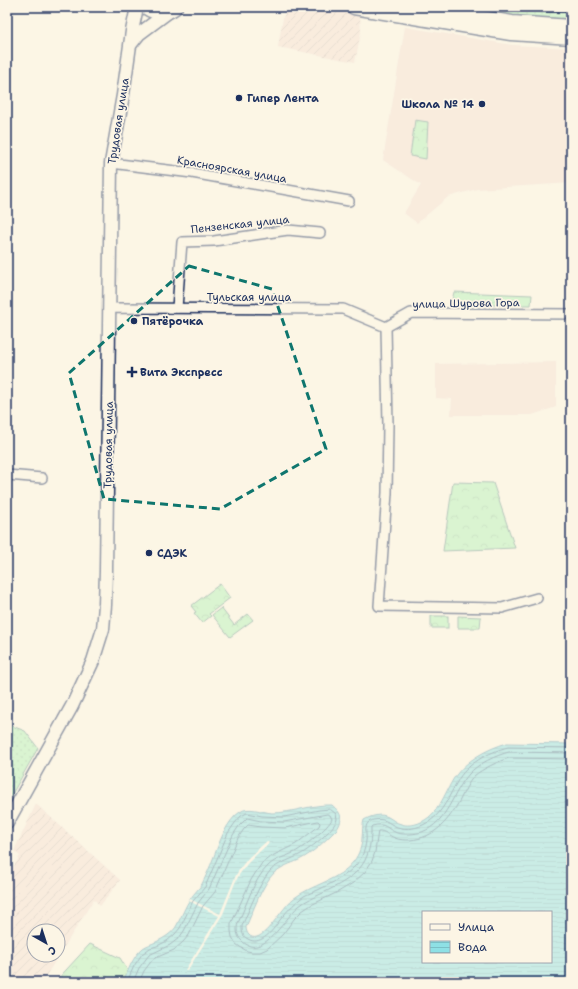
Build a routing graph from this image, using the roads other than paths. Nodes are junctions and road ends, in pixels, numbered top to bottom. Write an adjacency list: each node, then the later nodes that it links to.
1 (137, 7): 8 (main road, Трудовая улица)
2 (146, 7): 3 (main road)
3 (175, 7): 8 (main road)
4 (354, 7): 7 (main road)
5 (413, 7): 6 (main road)
6 (571, 27)
7 (571, 37)
8 (130, 45): 9 (main road, Трудовая улица)
9 (111, 163): 10 (street, Красноярская улица); 13 (main road, Трудовая улица)
10 (349, 201)
11 (320, 232): 12 (street, Пензенская улица)
12 (177, 308): 13 (street, Тульская улица); 15 (street, Тульская улица)
13 (109, 309): 19 (main road, Трудовая улица)
14 (571, 314): 15 (street, улица Шурова Гора)
15 (386, 327): 18 (street)
16 (7, 475): 17 (street)
17 (42, 478)
18 (538, 598)
19 (7, 823)

